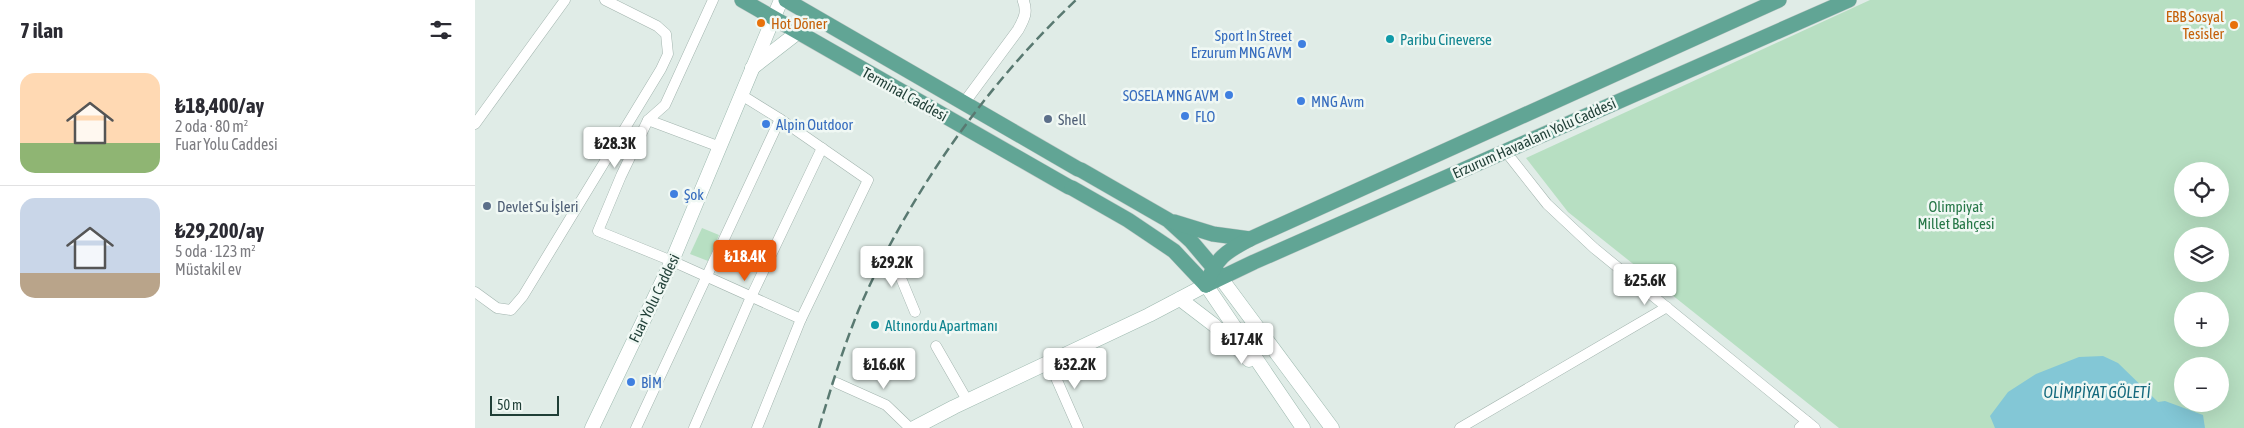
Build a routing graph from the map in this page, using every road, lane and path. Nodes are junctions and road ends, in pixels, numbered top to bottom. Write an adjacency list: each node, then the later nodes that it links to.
1 (565, 0): 20 (street)
2 (605, 0): 33 (street)
3 (713, 0): 19 (street)
4 (742, 0): 11 (main road, Terminal Caddesi)
5 (781, 0): 11 (main road, Fuar Yolu Caddesi)
6 (786, 0): 16 (main road, Terminal Caddesi)
7 (1023, 0): 16 (street)
8 (1779, 0): 10 (main road, Erzurum Havaalanı Yolu Caddesi)
9 (1849, 0): 13 (main road, Erzurum Havaalanı Yolu Caddesi)
10 (1750, 13): 13 (main road); 27 (main road, Erzurum Havaalanı Yolu Caddesi)
11 (772, 18): 12 (main road, Terminal Caddesi); 14 (main road, Fuar Yolu Caddesi)
12 (797, 33): 14 (main road); 25 (main road, Terminal Caddesi)
13 (1762, 38): 23 (main road, Erzurum Havaalanı Yolu Caddesi)
14 (751, 68): 15 (main road, Fuar Yolu Caddesi)
15 (743, 96): 18 (street); 21 (main road, Fuar Yolu Caddesi)
16 (964, 103): 24 (main road, Terminal Caddesi)
17 (475, 109): 20 (street)
18 (780, 119): 22 (street); 31 (street)
19 (648, 120): 21 (street); 29 (street)
20 (476, 122)
21 (720, 147): 29 (main road, Fuar Yolu Caddesi)
22 (822, 148): 34 (street); 38 (street)
23 (1506, 152): 30 (main road, Erzurum Havaalanı Yolu Caddesi); 36 (street)
24 (1079, 170): 25 (main road); 26 (main road, Terminal Caddesi)
25 (1070, 187): 32 (main road, Terminal Caddesi)
26 (1168, 220): 27 (main road); 30 (main road, Terminal Caddesi)
27 (1250, 239): 30 (main road, Erzurum Havaalanı Yolu Caddesi)
28 (891, 254): 37 (street)
29 (672, 261): 31 (street); 45 (main road, Fuar Yolu Caddesi)
30 (1217, 272): 32 (main road); 52 (main road)
31 (706, 277): 34 (street); 46 (street)
32 (1206, 285): 35 (main road); 41 (main road)
33 (475, 292)
34 (751, 297): 38 (street); 47 (street)
35 (1180, 299): 40 (main road); 41 (main road)
36 (1667, 307): 44 (street); 53 (street)
37 (915, 312)
38 (801, 319): 48 (street)
39 (936, 346): 43 (street)
40 (1049, 362): 43 (main road); 50 (street)
41 (1263, 369): 51 (main road)
42 (837, 383): 49 (street)
43 (967, 400): 49 (main road)
44 (1807, 426)
45 (592, 428)
46 (636, 428)
47 (694, 428)
48 (757, 428)
49 (912, 428)
50 (1078, 428)
51 (1303, 428)
52 (1332, 428)
53 (1459, 428)

